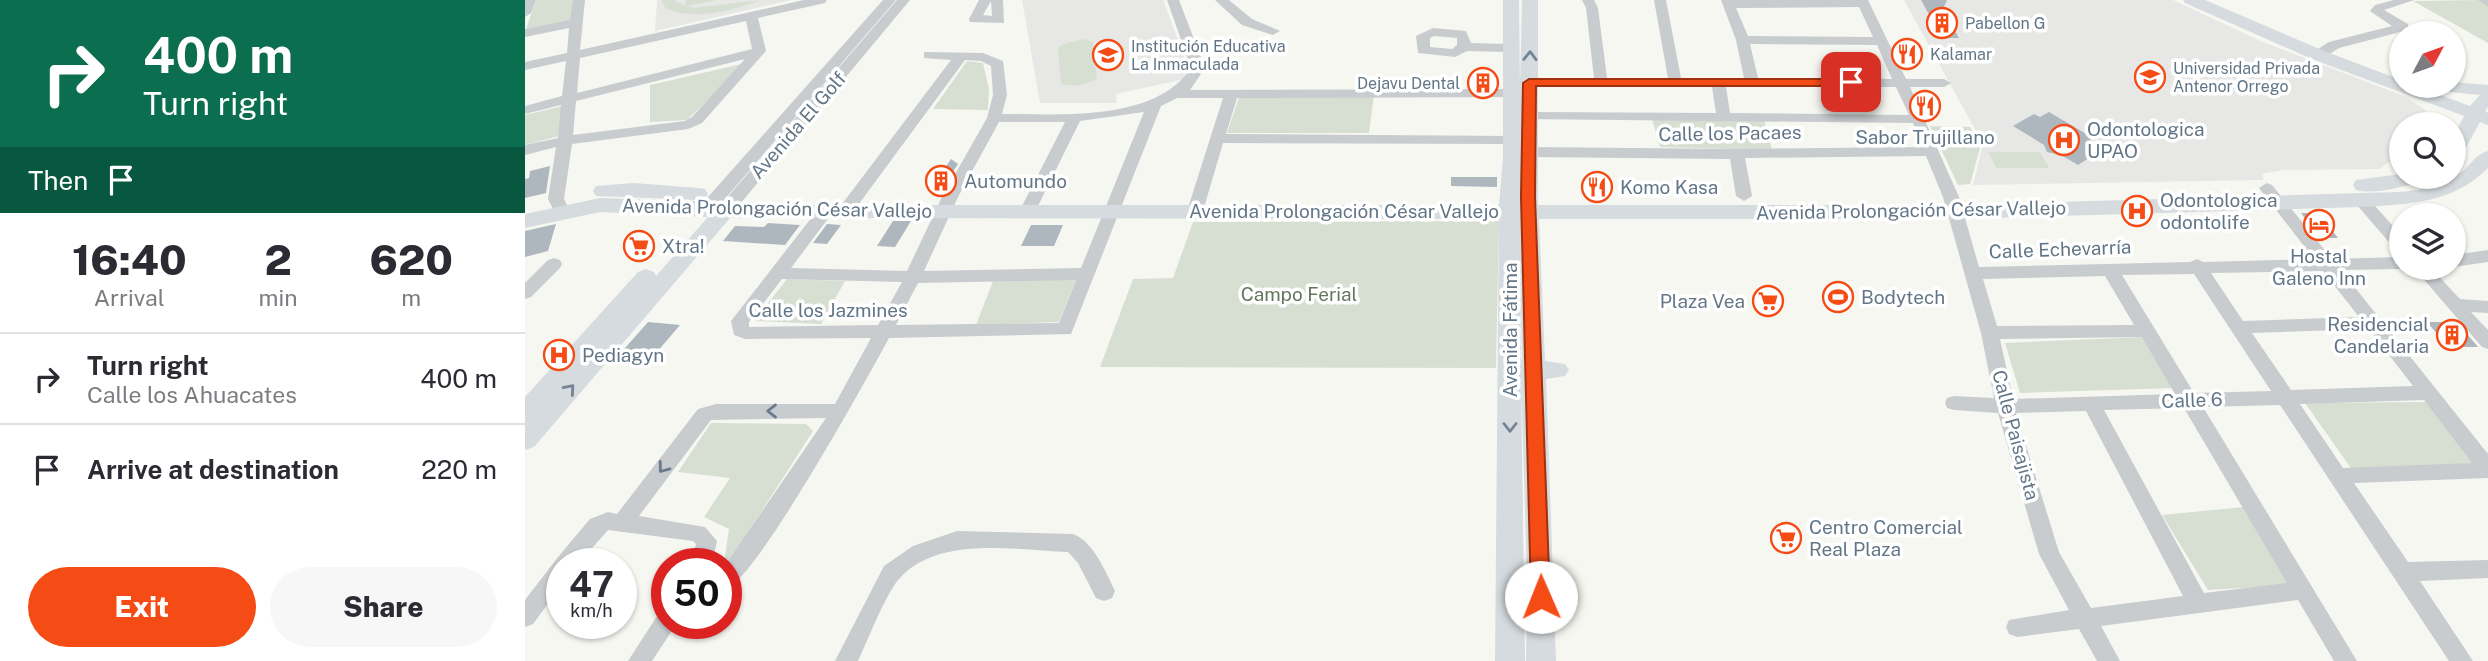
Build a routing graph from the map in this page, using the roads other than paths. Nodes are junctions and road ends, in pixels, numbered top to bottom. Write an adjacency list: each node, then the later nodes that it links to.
1 (530, 0): 20 (street)
2 (579, 0): 22 (street)
3 (821, 0): 21 (street)
4 (890, 0): 31 (street, Avenida El Golf)
5 (904, 0): 32 (street, Avenida El Golf)
6 (985, 0): 7 (street)
7 (997, 0)
8 (1173, 0): 45 (street)
9 (1221, 0): 23 (street)
10 (1511, 0): 28 (main road, Avenida Fátima)
11 (1530, 0): 44 (main road, Avenida Fátima, one-way to 11)
12 (1588, 0): 38 (street)
13 (1660, 0): 39 (street)
14 (2191, 0): 30 (main road)
15 (2218, 0): 30 (main road)
16 (2408, 0): 30 (street)
17 (1729, 2): 19 (street); 25 (street)
18 (1861, 2): 19 (street); 26 (street, Calle Paisajista)
19 (1789, 3)
20 (525, 13)
21 (751, 15): 29 (street); 33 (street)
22 (576, 23): 24 (street); 33 (street)
23 (1273, 31)
24 (525, 33)
25 (1743, 40): 26 (street); 41 (street)
26 (1881, 41): 42 (street, Calle Paisajista)
27 (1464, 47): 28 (street)
28 (1508, 48): 44 (main road, Avenida Fátima)
29 (759, 51): 51 (street); 63 (street)
30 (2323, 51): 37 (main road)
31 (842, 53): 32 (street); 76 (street, Avenida El Golf)
32 (859, 54): 76 (street, Avenida El Golf)
33 (573, 55): 36 (street); 51 (street)
34 (929, 55): 35 (street)
35 (961, 57): 58 (street); 87 (street, Calle los Jazmines)
36 (525, 66)
37 (2389, 76)
38 (1601, 82): 39 (street); 44 (street)
39 (1675, 82): 40 (street)
40 (1718, 82): 41 (street); 59 (street)
41 (1752, 82): 42 (street)
42 (1901, 83): 43 (street); 60 (street, Calle Paisajista)
43 (1944, 83)
44 (1521, 88): 46 (street); 56 (main road, Avenida Fátima); 64 (main road, Avenida Fátima)
45 (1175, 94): 46 (street); 52 (street)
46 (1231, 94): 62 (street)
47 (2466, 97): 53 (main road)
48 (2422, 98): 55 (main road)
49 (2460, 98): 53 (main road)
50 (2464, 98): 53 (main road)
51 (571, 99): 54 (street); 63 (street)
52 (1155, 103): 57 (street); 77 (street)
53 (2484, 105): 61 (main road)
54 (525, 110)
55 (2438, 112)
56 (1530, 116): 59 (street); 68 (main road, Avenida Fátima)
57 (1075, 117): 58 (street); 79 (street)
58 (994, 118): 78 (street)
59 (1724, 119): 60 (street)
60 (1918, 119): 67 (street, Calle Paisajista)
61 (2466, 129)
62 (1219, 138): 64 (street); 80 (street)
63 (565, 139): 66 (street); 85 (street)
64 (1514, 140): 81 (main road, Avenida Fátima)
65 (2466, 147): 70 (main road)
66 (525, 150)
67 (1931, 151): 69 (street, Calle los Pacaes); 84 (street, Calle Paisajista)
68 (1530, 152): 69 (street, Calle los Pacaes); 81 (main road, Avenida Fátima)
69 (1737, 154): 73 (street)
70 (2488, 156): 75 (main road, Avenida Prolongación César Vallejo)
71 (2389, 183): 72 (main road, Avenida Prolongación César Vallejo)
72 (2274, 195): 75 (main road, Avenida Prolongación César Vallejo); 84 (main road, Avenida Prolongación César Vallejo); 93 (street)
73 (1744, 196): 82 (main road, Avenida Prolongación César Vallejo); 83 (main road, Avenida Prolongación César Vallejo)
74 (1912, 197): 83 (main road, Avenida Prolongación César Vallejo); 84 (main road, Avenida Prolongación César Vallejo); 88 (main road)
75 (2361, 200): 90 (street)
76 (721, 203): 85 (main road, Avenida Prolongación César Vallejo); 87 (main road, Avenida Prolongación César Vallejo); 87 (main road, Avenida Prolongación César Vallejo); 120 (main road, Avenida El Golf)
77 (1115, 203): 79 (main road, Avenida Prolongación César Vallejo); 80 (main road, Avenida Prolongación César Vallejo); 100 (street)
78 (947, 204): 79 (main road, Avenida Prolongación César Vallejo); 87 (main road, Avenida Prolongación César Vallejo); 101 (street)
79 (1031, 204)
80 (1198, 204): 81 (main road, Avenida Prolongación César Vallejo)
81 (1519, 204): 82 (main road, Avenida Prolongación César Vallejo); 112 (main road, Avenida Fátima)
82 (1594, 204): 83 (main road, Avenida Prolongación César Vallejo)
83 (1840, 204): 88 (main road, Avenida Prolongación César Vallejo)
84 (1953, 204): 88 (main road, Avenida Prolongación César Vallejo); 99 (street, Calle Paisajista)
85 (559, 205): 86 (main road, Avenida Prolongación César Vallejo); 89 (main road, Avenida Prolongación César Vallejo)
86 (525, 207)
87 (842, 207): 98 (street, Calle los Jazmines)
88 (1876, 212)
89 (525, 221)
90 (2389, 232)
91 (2488, 256): 92 (street)
92 (2466, 259)
93 (2327, 262): 94 (street, Calle Echevarría); 96 (street, Calle Echevarría); 106 (street)
94 (2389, 263)
95 (554, 264): 103 (street)
96 (2197, 265): 97 (street, Calle Echevarría); 107 (street)
97 (2109, 268): 99 (street, Calle Echevarría); 109 (street)
98 (776, 273): 101 (street); 108 (street, Calle los Jazmines)
99 (1971, 273): 110 (street, Calle Paisajista)
100 (1087, 274): 101 (street); 108 (street, Calle los Jazmines)
101 (913, 277): 108 (street)
102 (2433, 280): 104 (street)
103 (528, 288)
104 (2456, 305): 105 (street); 111 (street)
105 (2488, 307)
106 (2374, 323): 107 (street); 113 (street)
107 (2239, 327): 114 (street)
108 (885, 331): 119 (street)
109 (2147, 331): 110 (street); 115 (street)
110 (1990, 333): 118 (street, Calle Paisajista)
111 (2488, 342)
112 (1533, 369): 131 (main road, Avenida Fátima, one-way to 131); 132 (main road, Avenida Fátima)
113 (2430, 393): 114 (street, Calle 6); 122 (street)
114 (2285, 397): 115 (street, Calle 6); 124 (street)
115 (2190, 400): 117 (street, Calle 6); 134 (street)
116 (1954, 403): 118 (street, Calle 6)
117 (2091, 403): 118 (street, Calle 6); 136 (street)
118 (2005, 406): 138 (street, Calle Paisajista)
119 (840, 411): 125 (street, one-way to 125); 128 (street)
120 (531, 412): 121 (main road, Avenida El Golf)
121 (525, 440)
122 (2481, 449): 123 (street)
123 (2488, 469): 124 (street)
124 (2337, 476): 130 (street)
125 (622, 523): 126 (street); 127 (street)
126 (578, 548)
127 (706, 548)
128 (742, 559)
129 (2488, 569): 130 (street)
130 (2401, 572): 147 (street)
131 (1511, 575): 132 (main road); 143 (main road, Avenida Fátima)
132 (1541, 576): 144 (main road, Avenida Fátima)
133 (546, 589): 137 (street)
134 (2304, 590): 136 (street); 146 (street)
135 (1104, 591): 142 (street)
136 (2198, 603): 138 (street)
137 (525, 617)
138 (2085, 620): 139 (street); 145 (street, Calle Paisajista)
139 (2017, 627)
140 (654, 639): 141 (street)
141 (639, 661)
142 (846, 661)
143 (1510, 661)
144 (1541, 661)
145 (2109, 661)
146 (2346, 661)
147 (2462, 661)

